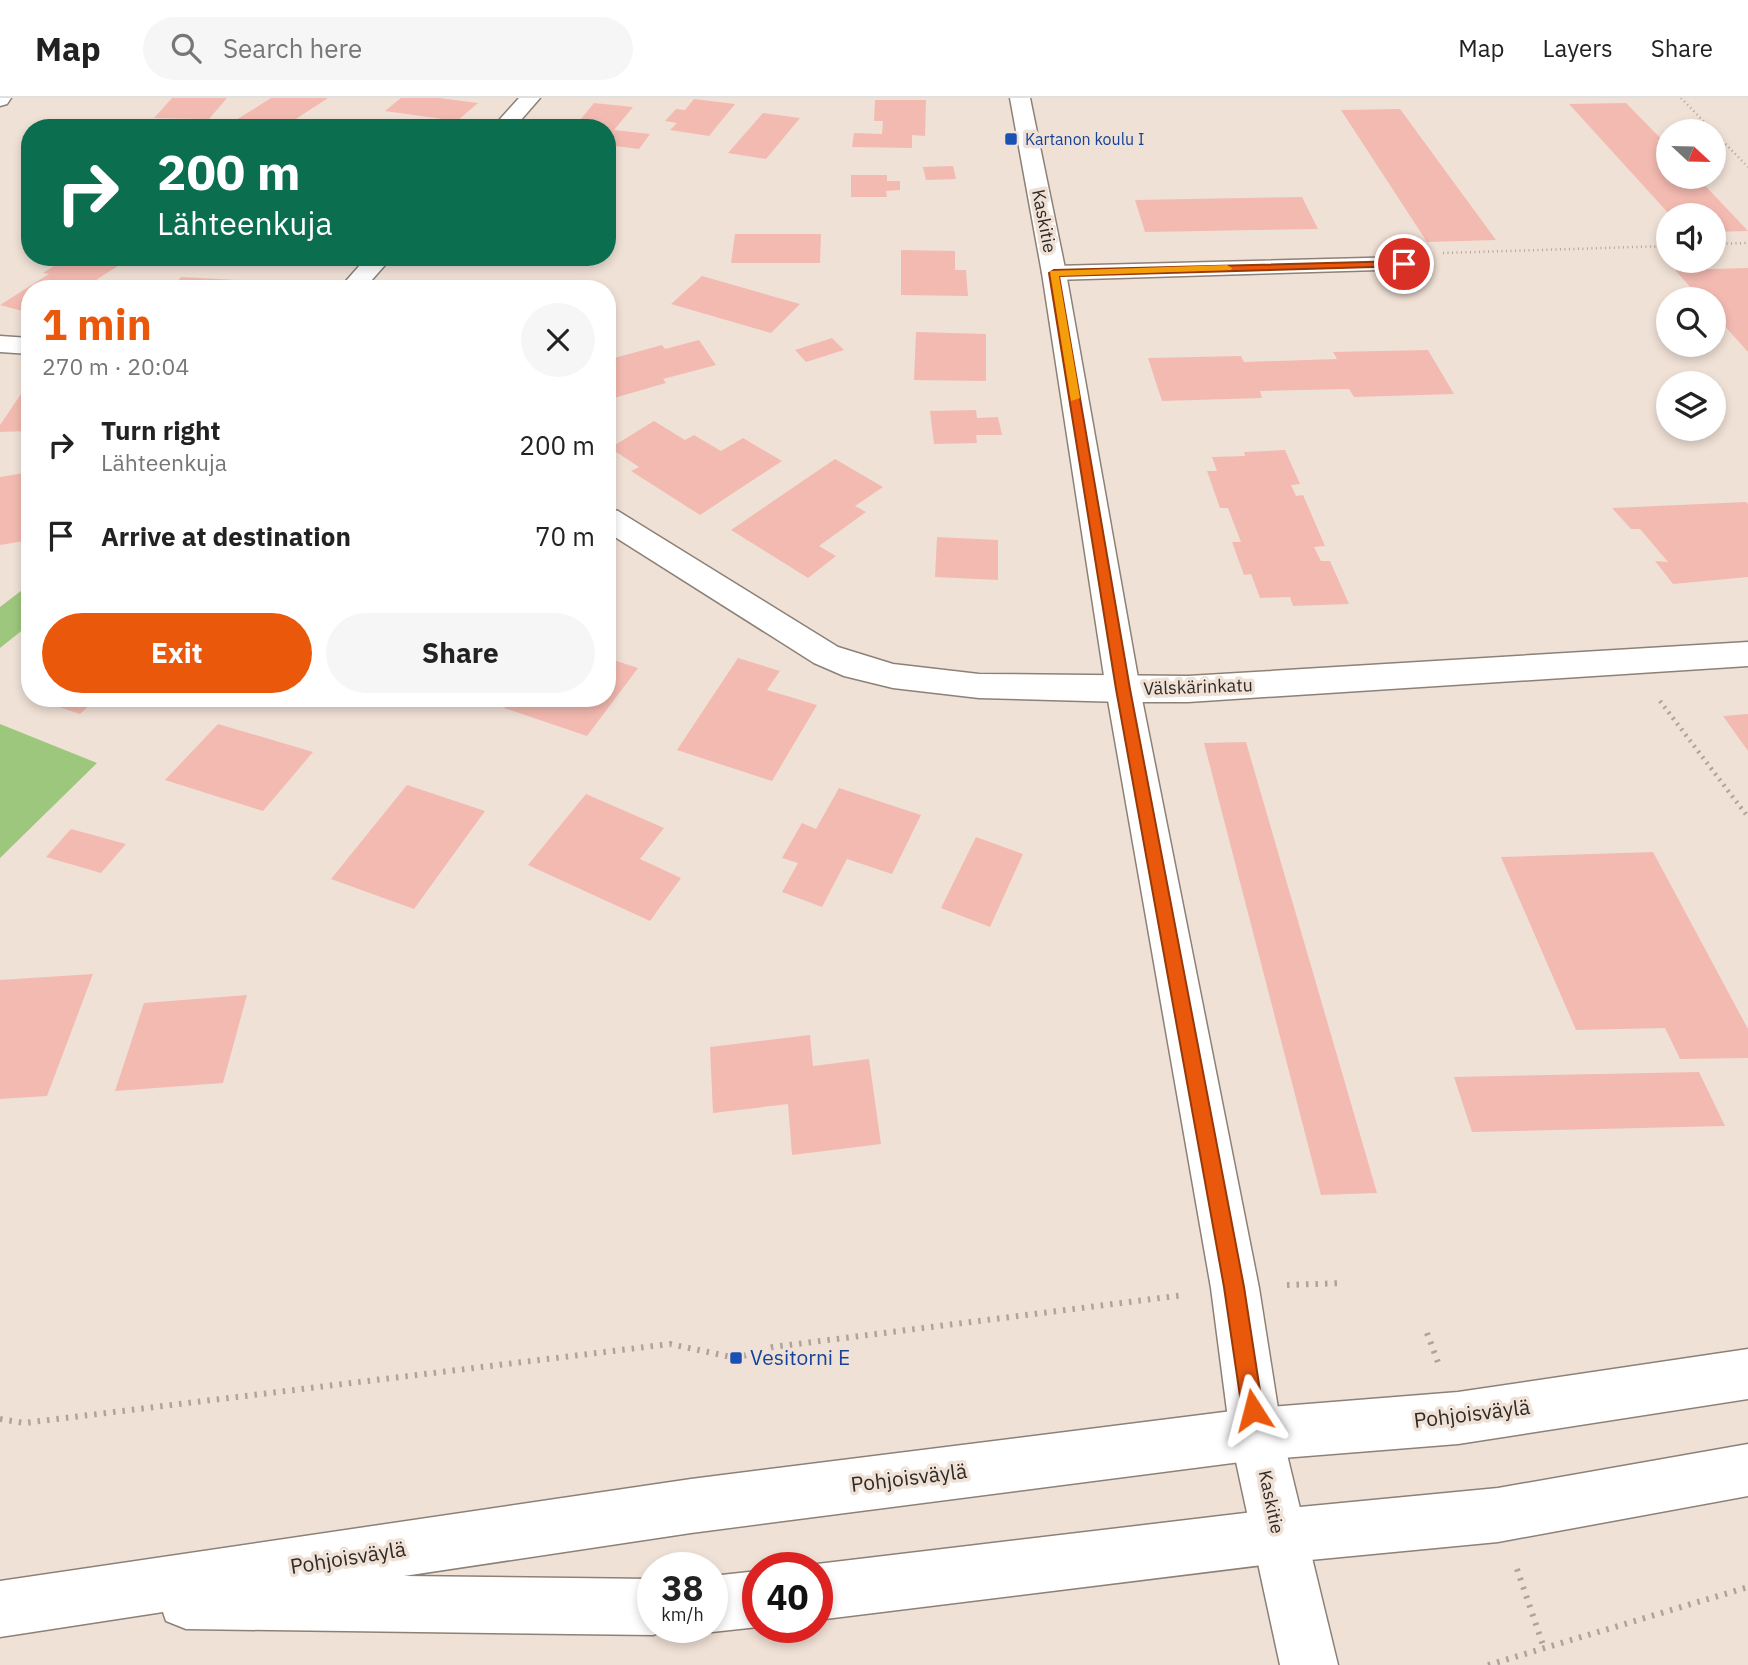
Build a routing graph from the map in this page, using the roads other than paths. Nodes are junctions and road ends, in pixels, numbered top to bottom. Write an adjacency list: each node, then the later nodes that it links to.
1 (530, 98): 3 (street)
2 (1020, 98): 6 (street, Kaskitie)
3 (510, 119)
4 (1404, 264): 6 (street)
5 (372, 266): 7 (street)
6 (1054, 273): 12 (street, Kaskitie)
7 (359, 280)
8 (0, 344): 9 (street)
9 (21, 345)
10 (616, 524): 12 (street, Välskärinkatu)
11 (1748, 654): 12 (street, Välskärinkatu)
12 (1123, 689): 14 (street, Kaskitie)
13 (1748, 1374): 14 (street, Pohjoisväylä)
14 (1256, 1434): 16 (street, Kaskitie); 18 (street, Pohjoisväylä)
15 (1748, 1470): 16 (street)
16 (1279, 1536): 17 (street); 21 (street, Kaskitie)
17 (833, 1590)
18 (72, 1600): 19 (street, Pohjoisväylä); 20 (street, Pohjoisväylä)
19 (637, 1607)
20 (0, 1609)
21 (1309, 1665)

